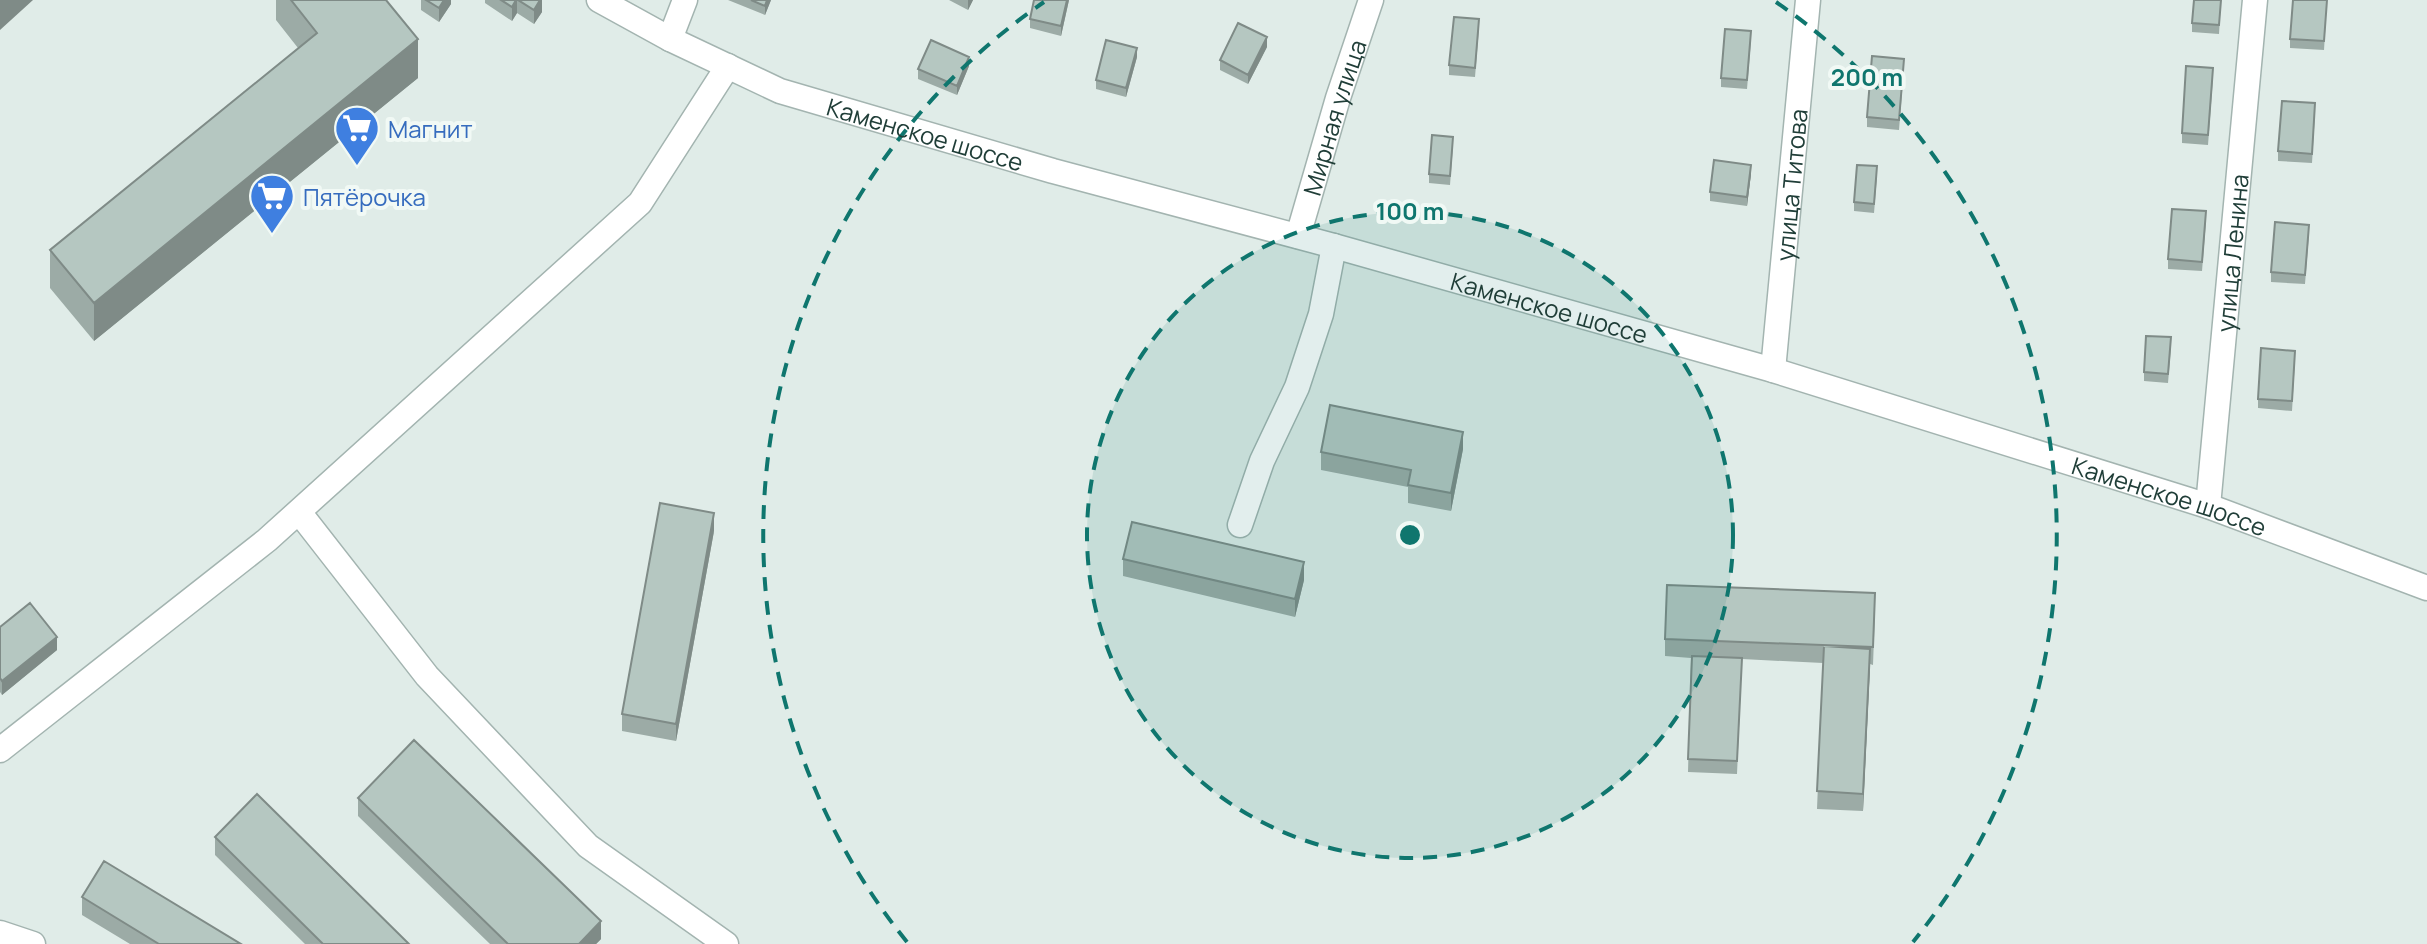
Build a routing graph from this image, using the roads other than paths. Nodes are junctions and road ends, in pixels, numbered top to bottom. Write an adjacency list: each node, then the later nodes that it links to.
1 (599, 0): 6 (street, Каменское шоссе)
2 (685, 0): 6 (street)
3 (1371, 0): 8 (street, Мирная улица)
4 (1808, 0): 10 (street, улица Титова)
5 (2255, 0): 11 (street, улица Ленина)
6 (670, 39): 7 (street, Каменское шоссе)
7 (728, 66): 8 (street, Каменское шоссе); 12 (street)
8 (1298, 236): 9 (street, Каменское шоссе)
9 (1334, 246): 10 (street, Каменское шоссе); 13 (street)
10 (1773, 370): 11 (street, Каменское шоссе)
11 (2208, 506): 14 (street, Каменское шоссе)
12 (299, 512): 15 (street); 18 (street)
13 (1240, 525)
14 (2427, 588)
15 (0, 750)
16 (0, 933): 17 (street)
17 (33, 944)
18 (726, 944)

